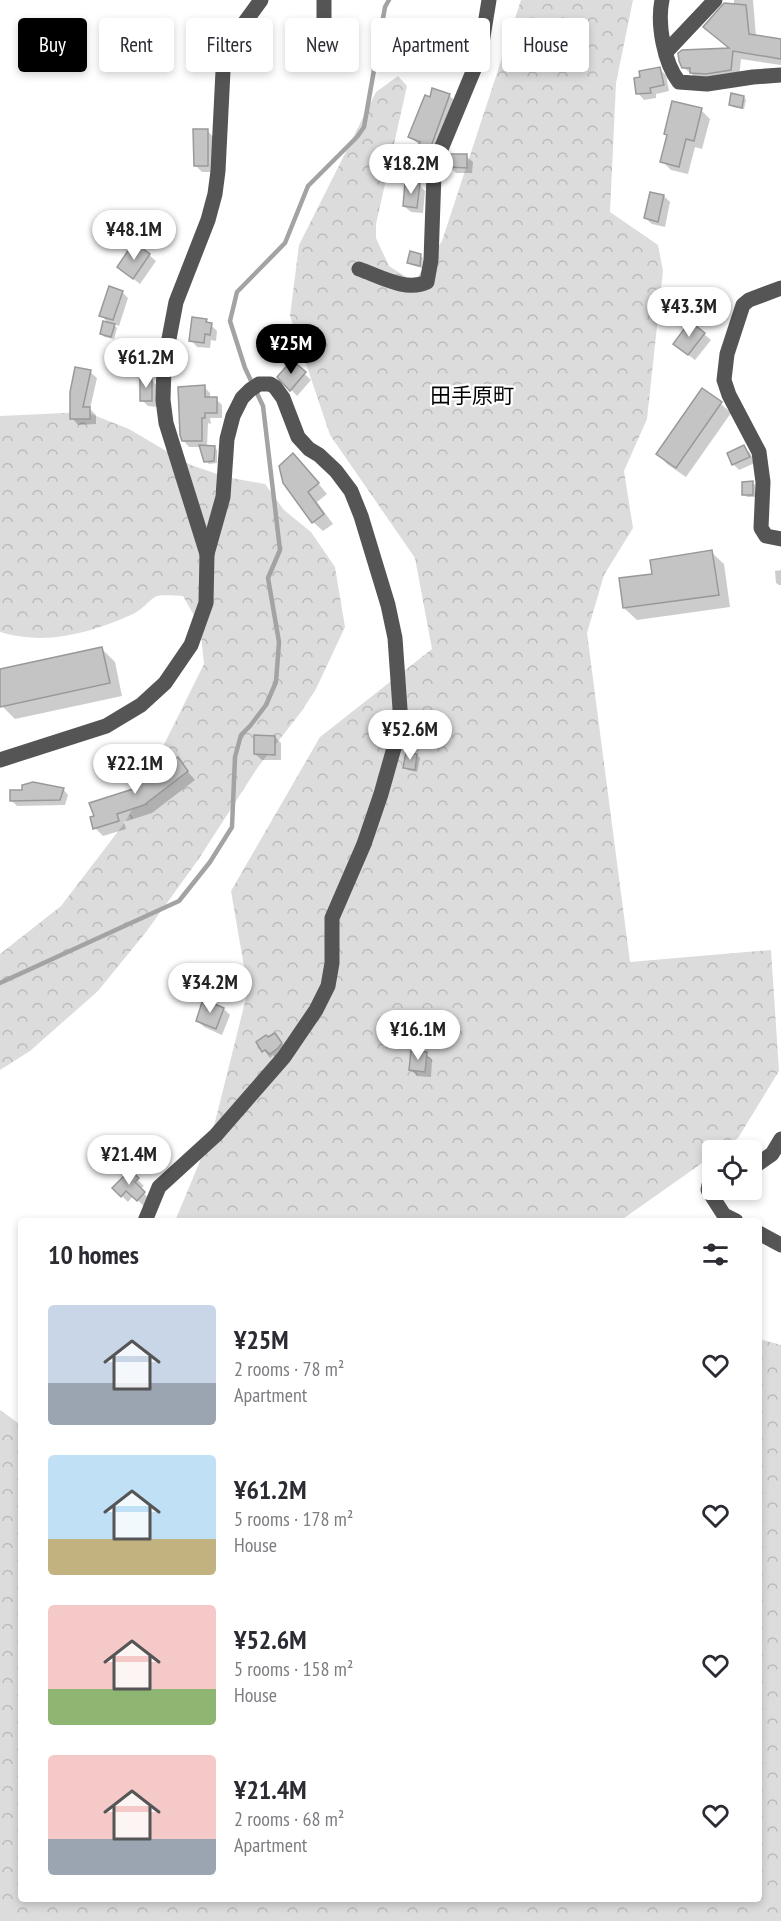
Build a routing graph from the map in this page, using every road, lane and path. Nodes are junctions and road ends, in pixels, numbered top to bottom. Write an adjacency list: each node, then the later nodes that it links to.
1 (261, 0): 12 (street)
2 (324, 0): 6 (street)
3 (489, 0): 9 (street)
4 (662, 0): 7 (street)
5 (715, 0): 7 (street)
6 (324, 18)
7 (666, 52): 8 (street)
8 (781, 75)
9 (359, 269)
10 (781, 288): 11 (street)
11 (781, 539)
12 (207, 554): 13 (street); 17 (street)
13 (0, 760)
14 (781, 1139): 15 (street)
15 (762, 1161)
16 (714, 1200): 18 (street)
17 (147, 1218)
18 (730, 1218)
19 (762, 1235): 20 (street)
20 (781, 1245)

